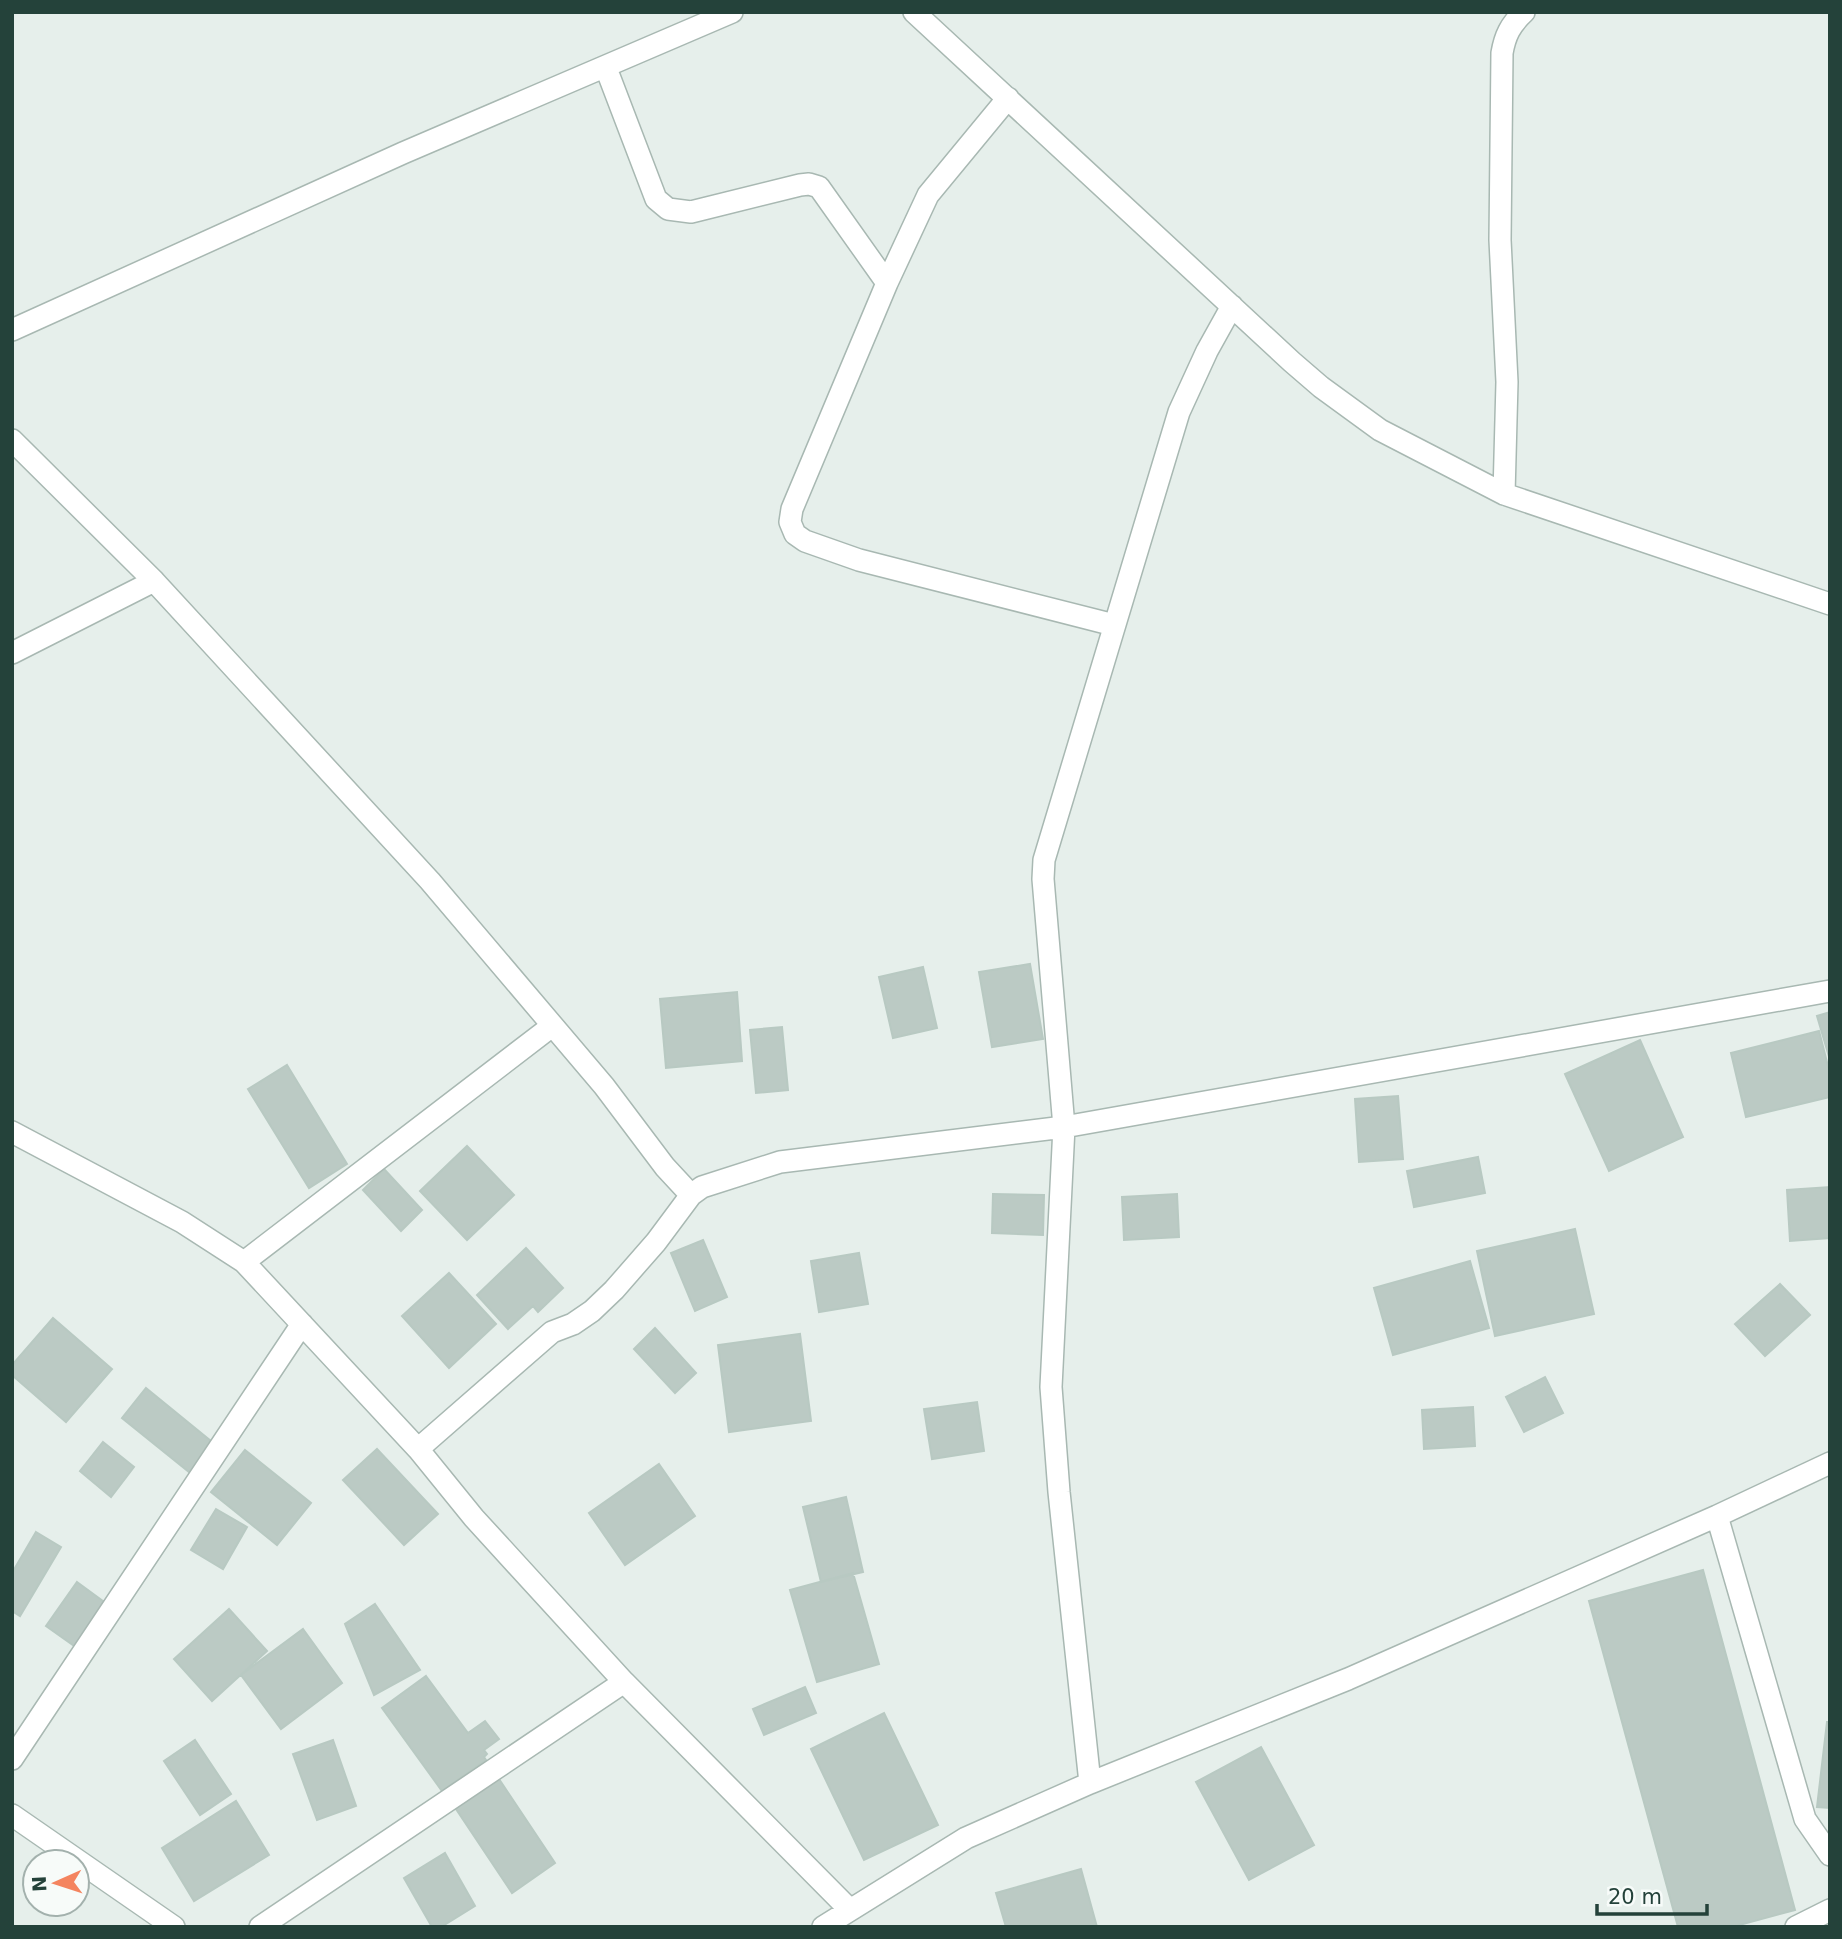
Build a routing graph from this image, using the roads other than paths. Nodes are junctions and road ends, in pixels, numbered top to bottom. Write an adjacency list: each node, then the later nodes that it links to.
1 (732, 12): 4 (street)
2 (914, 12): 5 (street)
3 (1524, 12): 10 (street)
4 (606, 68): 6 (street); 8 (street)
5 (1008, 98): 6 (street); 7 (street)
6 (887, 283): 13 (street)
7 (1232, 306): 10 (street); 13 (street)
8 (12, 330)
9 (12, 440): 11 (street)
10 (1504, 494): 12 (street)
11 (154, 581): 14 (street); 16 (street)
12 (1830, 604)
13 (1114, 625): 17 (street)
14 (12, 653)
15 (1830, 991): 17 (street)
16 (552, 1026): 19 (street); 20 (street)
17 (1064, 1127): 19 (street); 27 (street)
18 (12, 1132): 20 (street)
19 (691, 1195): 22 (street)
20 (244, 1262): 21 (street)
21 (302, 1324): 22 (street); 26 (street)
22 (418, 1449): 25 (street)
23 (1830, 1463): 24 (street)
24 (1717, 1516): 27 (street); 29 (street)
25 (624, 1682): 30 (street); 33 (street)
26 (12, 1759)
27 (1090, 1783): 30 (street)
28 (12, 1815): 32 (street)
29 (1830, 1855)
30 (850, 1910): 34 (street)
31 (1830, 1910): 35 (street)
32 (174, 1927)
33 (260, 1927)
34 (823, 1927)
35 (1796, 1927)

